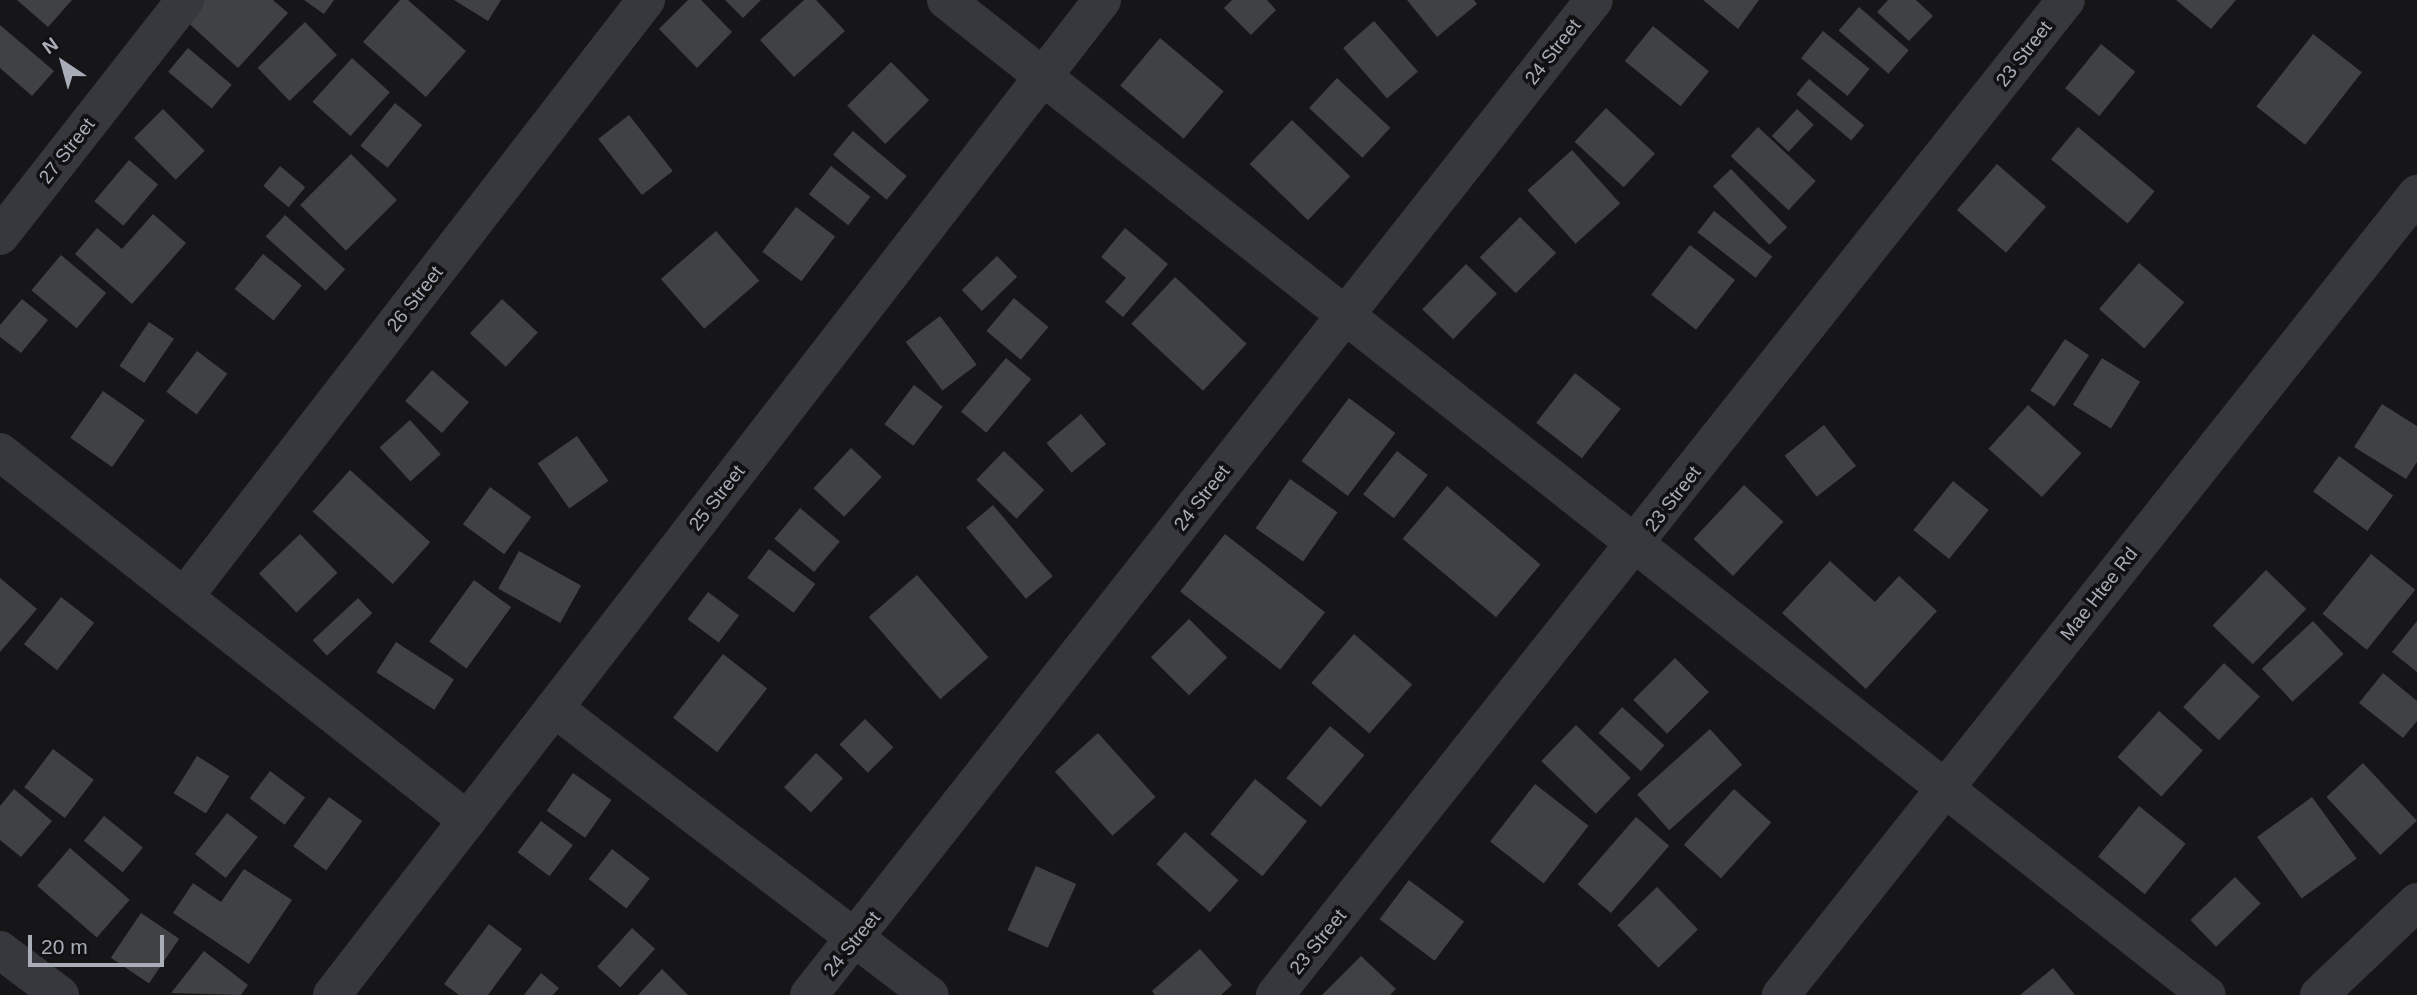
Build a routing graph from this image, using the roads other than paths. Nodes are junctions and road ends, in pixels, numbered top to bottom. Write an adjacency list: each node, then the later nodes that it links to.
1 (185, 0): 9 (street, 27 Street)
2 (646, 0): 13 (street, 26 Street)
3 (946, 0): 7 (street)
4 (1102, 0): 7 (street, 25 Street)
5 (1594, 0): 10 (street, 24 Street)
6 (2066, 0): 12 (street, 23 Street)
7 (1043, 76): 10 (street); 14 (street, 25 Street)
8 (2417, 194): 15 (street, Mae Htee Rd)
9 (0, 236)
10 (1345, 313): 12 (street); 18 (street, 24 Street)
11 (0, 452): 13 (street)
12 (1638, 544): 15 (street); 24 (street, 23 Street)
13 (184, 597): 16 (street)
14 (554, 708): 16 (street, 25 Street); 18 (street)
15 (1947, 786): 25 (street, Mae Htee Rd); 26 (street)
16 (467, 820): 21 (street, 25 Street)
17 (2417, 902): 27 (street)
18 (857, 939): 22 (street, 24 Street); 23 (street)
19 (0, 950): 20 (street)
20 (60, 995)
21 (332, 995)
22 (809, 995)
23 (930, 995)
24 (1275, 995)
25 (1781, 995)
26 (2207, 995)
27 (2319, 995)

